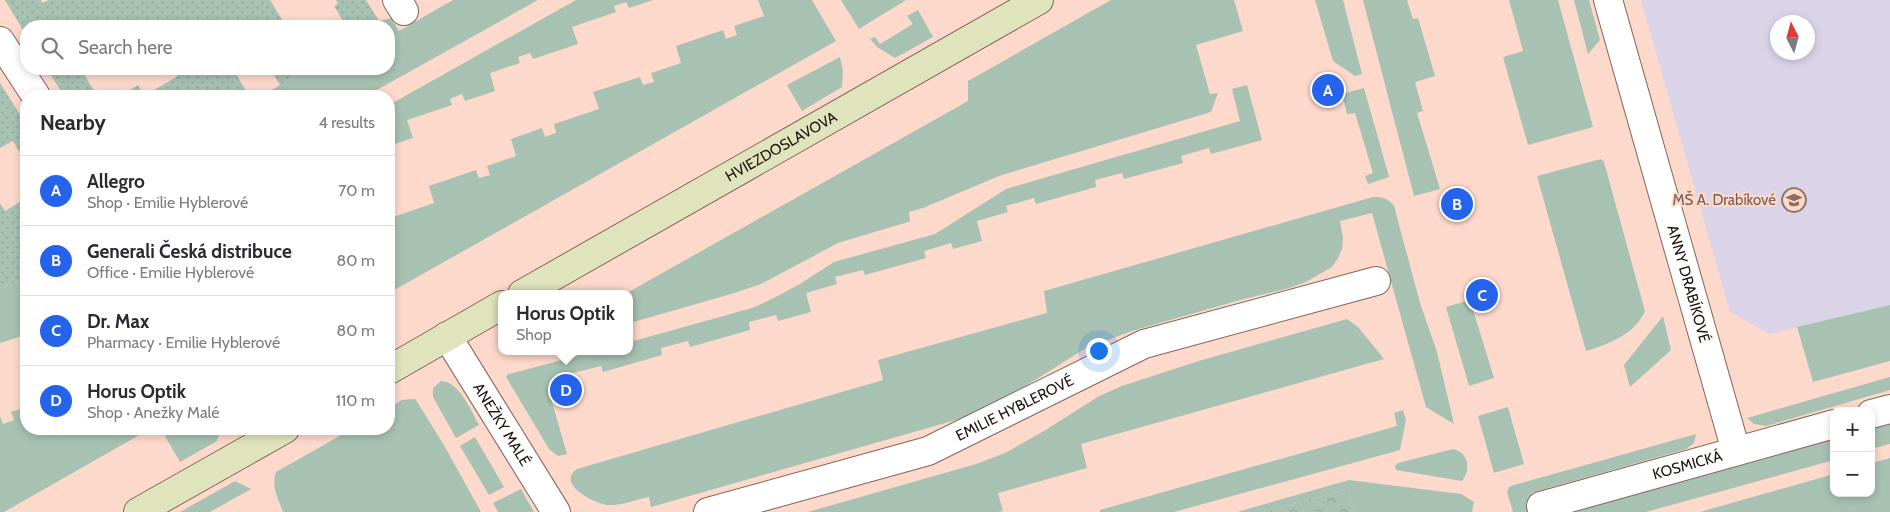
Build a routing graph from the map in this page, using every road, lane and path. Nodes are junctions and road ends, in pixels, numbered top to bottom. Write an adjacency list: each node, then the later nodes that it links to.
1 (1039, 0): 8 (street, HVIEZDOSLAVOVA)
2 (1608, 0): 16 (street, ANNY DRABÍKOVÉ)
3 (0, 41): 4 (street)
4 (20, 72)
5 (22, 75): 6 (street)
6 (32, 90)
7 (1376, 281): 20 (street, EMILIE HYBLEROVÉ)
8 (529, 290)
9 (498, 307): 10 (street)
10 (447, 336): 11 (street); 19 (street, ANEŽKY MALÉ)
11 (395, 366)
12 (1890, 409): 13 (street)
13 (1875, 413)
14 (1830, 425): 16 (street, KOSMICKÁ)
15 (274, 435): 18 (street)
16 (1736, 451): 17 (street, KOSMICKÁ)
17 (1541, 506)
18 (138, 512)
19 (556, 512)
20 (708, 512)

